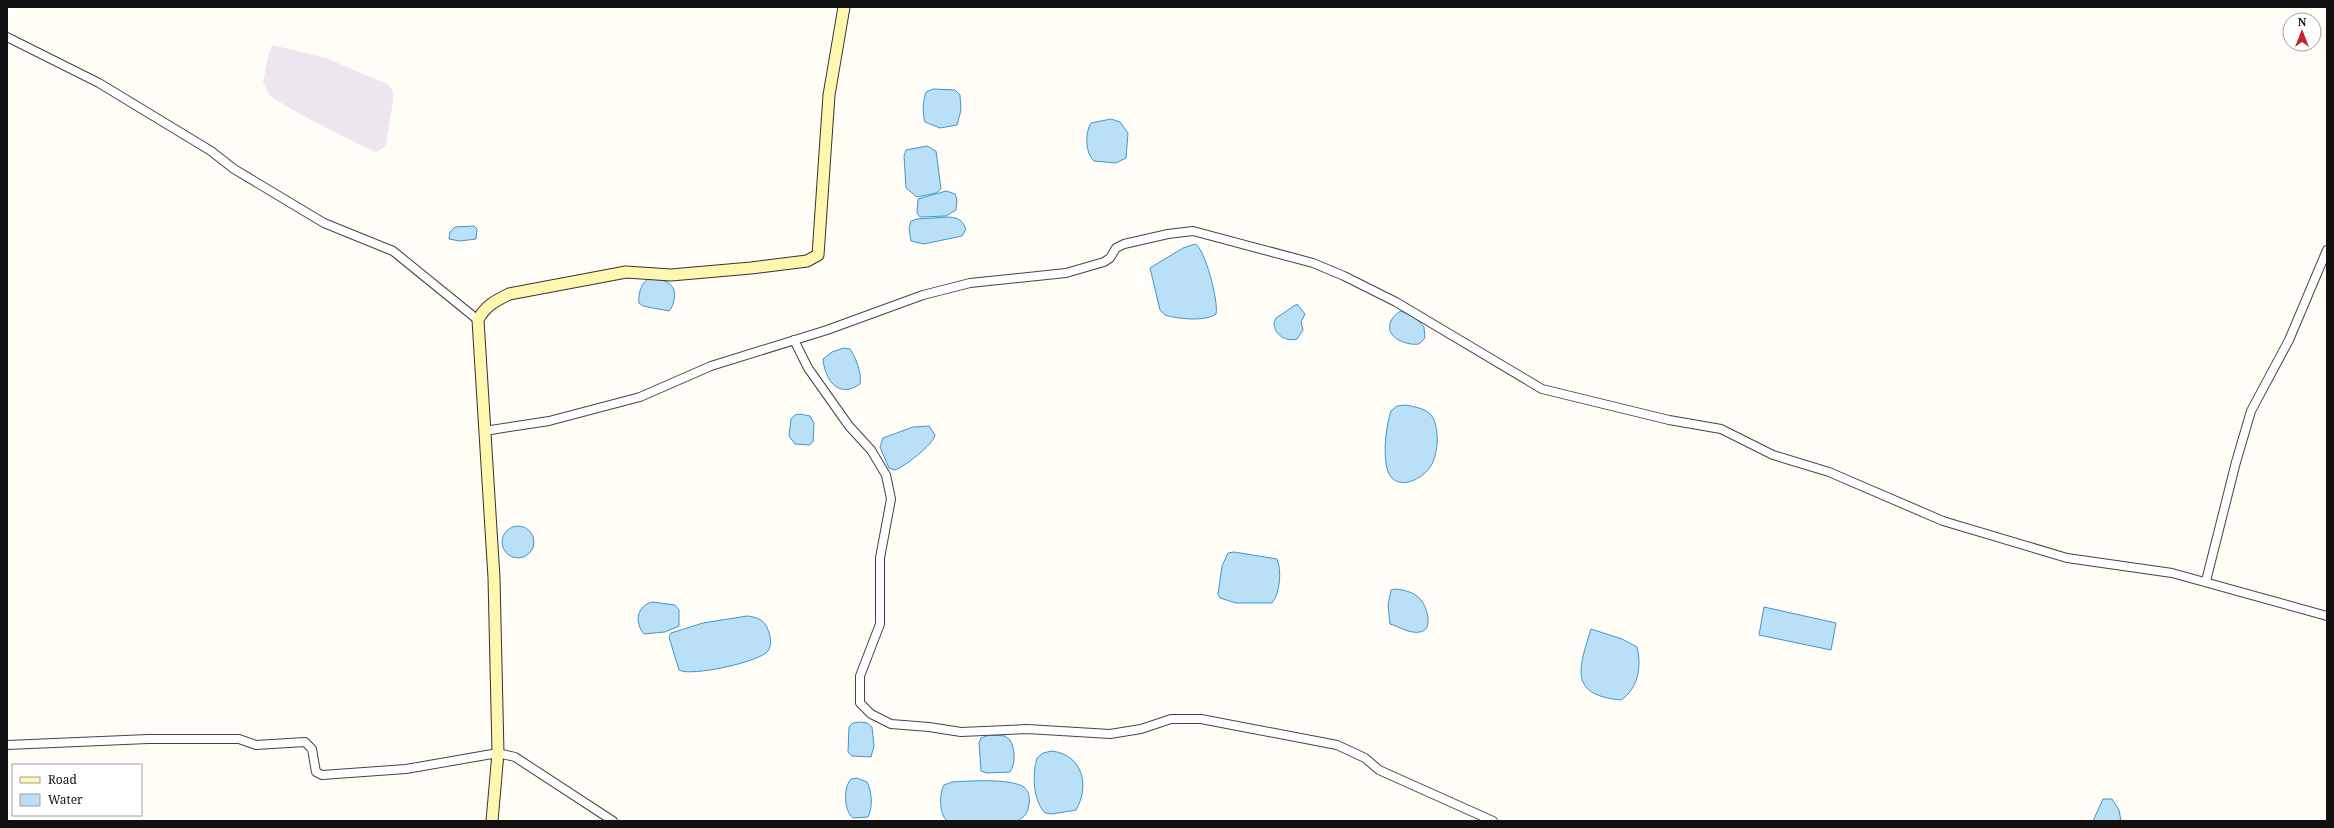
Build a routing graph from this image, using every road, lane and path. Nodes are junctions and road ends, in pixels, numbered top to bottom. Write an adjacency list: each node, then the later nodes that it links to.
1 (844, 7): 4 (street)
2 (7, 37): 4 (street)
3 (2327, 250): 7 (street)
4 (478, 320): 6 (street)
5 (794, 340): 6 (street); 7 (street); 13 (street)
6 (484, 431): 10 (street)
7 (2206, 582): 8 (street)
8 (2327, 616)
9 (7, 745): 10 (street)
10 (498, 753): 11 (street); 12 (street)
11 (492, 821)
12 (613, 821)
13 (1494, 821)

